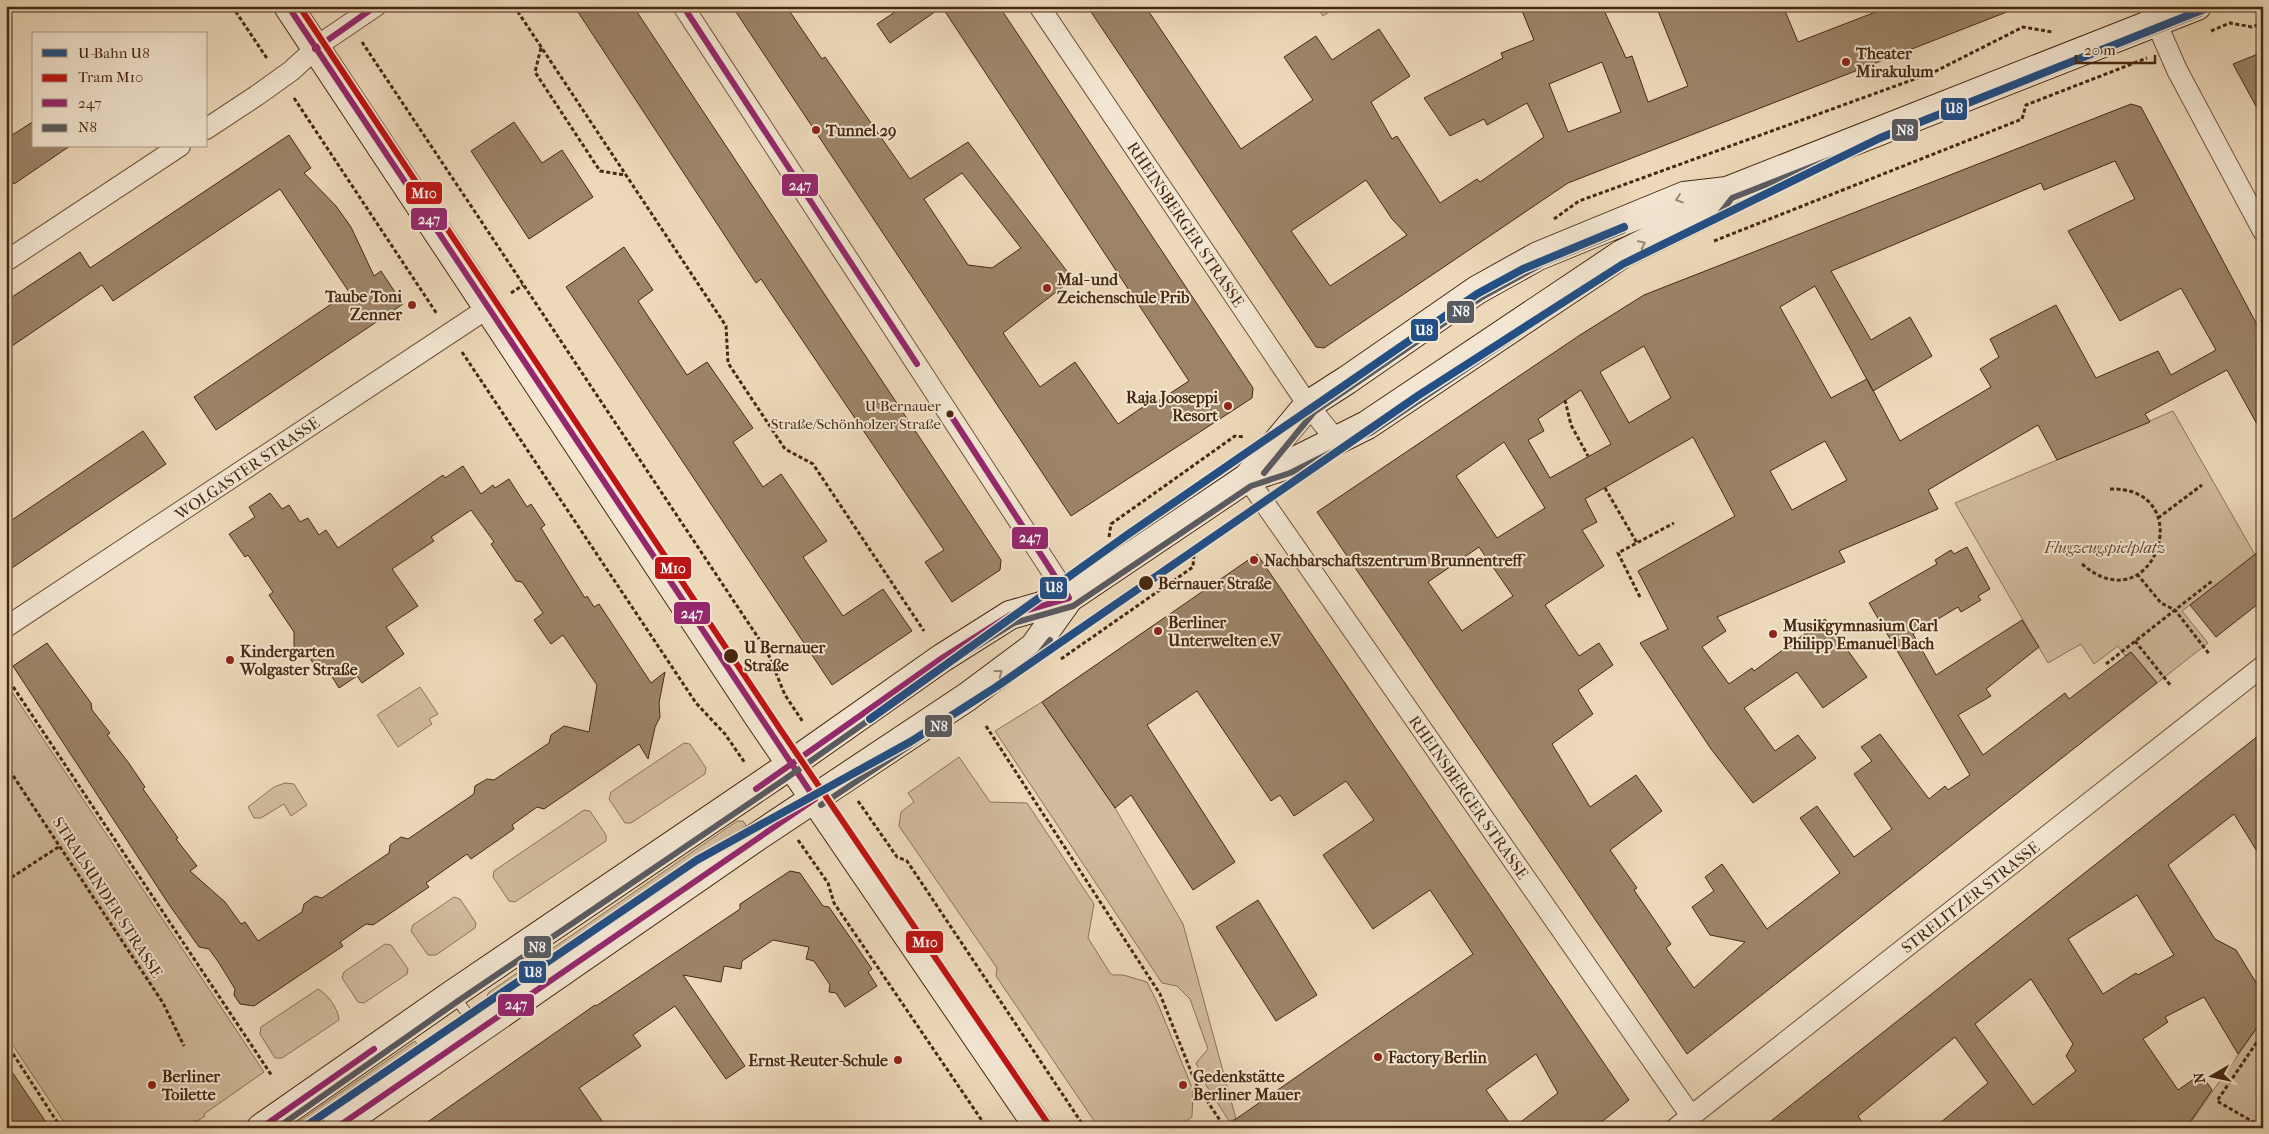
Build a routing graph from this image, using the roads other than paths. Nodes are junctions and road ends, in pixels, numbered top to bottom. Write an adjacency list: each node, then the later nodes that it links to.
1 (288, 6): 7 (main road)
2 (376, 6): 7 (street)
3 (683, 6): 17 (street)
4 (1039, 6): 14 (street, RHEINSBERGER STRASSE)
5 (2197, 6): 6 (main road)
6 (2152, 14): 10 (main road); 11 (street)
7 (315, 49): 8 (street); 13 (main road)
8 (208, 128)
9 (177, 148): 12 (street)
10 (1727, 191): 14 (main road, one-way to 14); 15 (main road, one-way to 10)
11 (2263, 231)
12 (6, 260)
13 (488, 308): 18 (street, WOLGASTER STRASSE); 20 (main road)
14 (1308, 406): 15 (street, RHEINSBERGER STRASSE); 16 (main road)
15 (1336, 440): 16 (main road)
16 (1247, 478): 17 (main road); 24 (street, RHEINSBERGER STRASSE)
17 (1069, 598): 20 (main road); 21 (main road, one-way to 17)
18 (6, 627)
19 (2263, 666): 24 (street, STRELITZER STRASSE)
20 (791, 765): 21 (main road); 22 (main road)
21 (815, 799): 23 (main road); 27 (main road)
22 (453, 994): 23 (lane); 25 (main road)
23 (478, 1030): 26 (main road)
24 (1684, 1122)
25 (261, 1128)
26 (336, 1128)
27 (1039, 1128)

